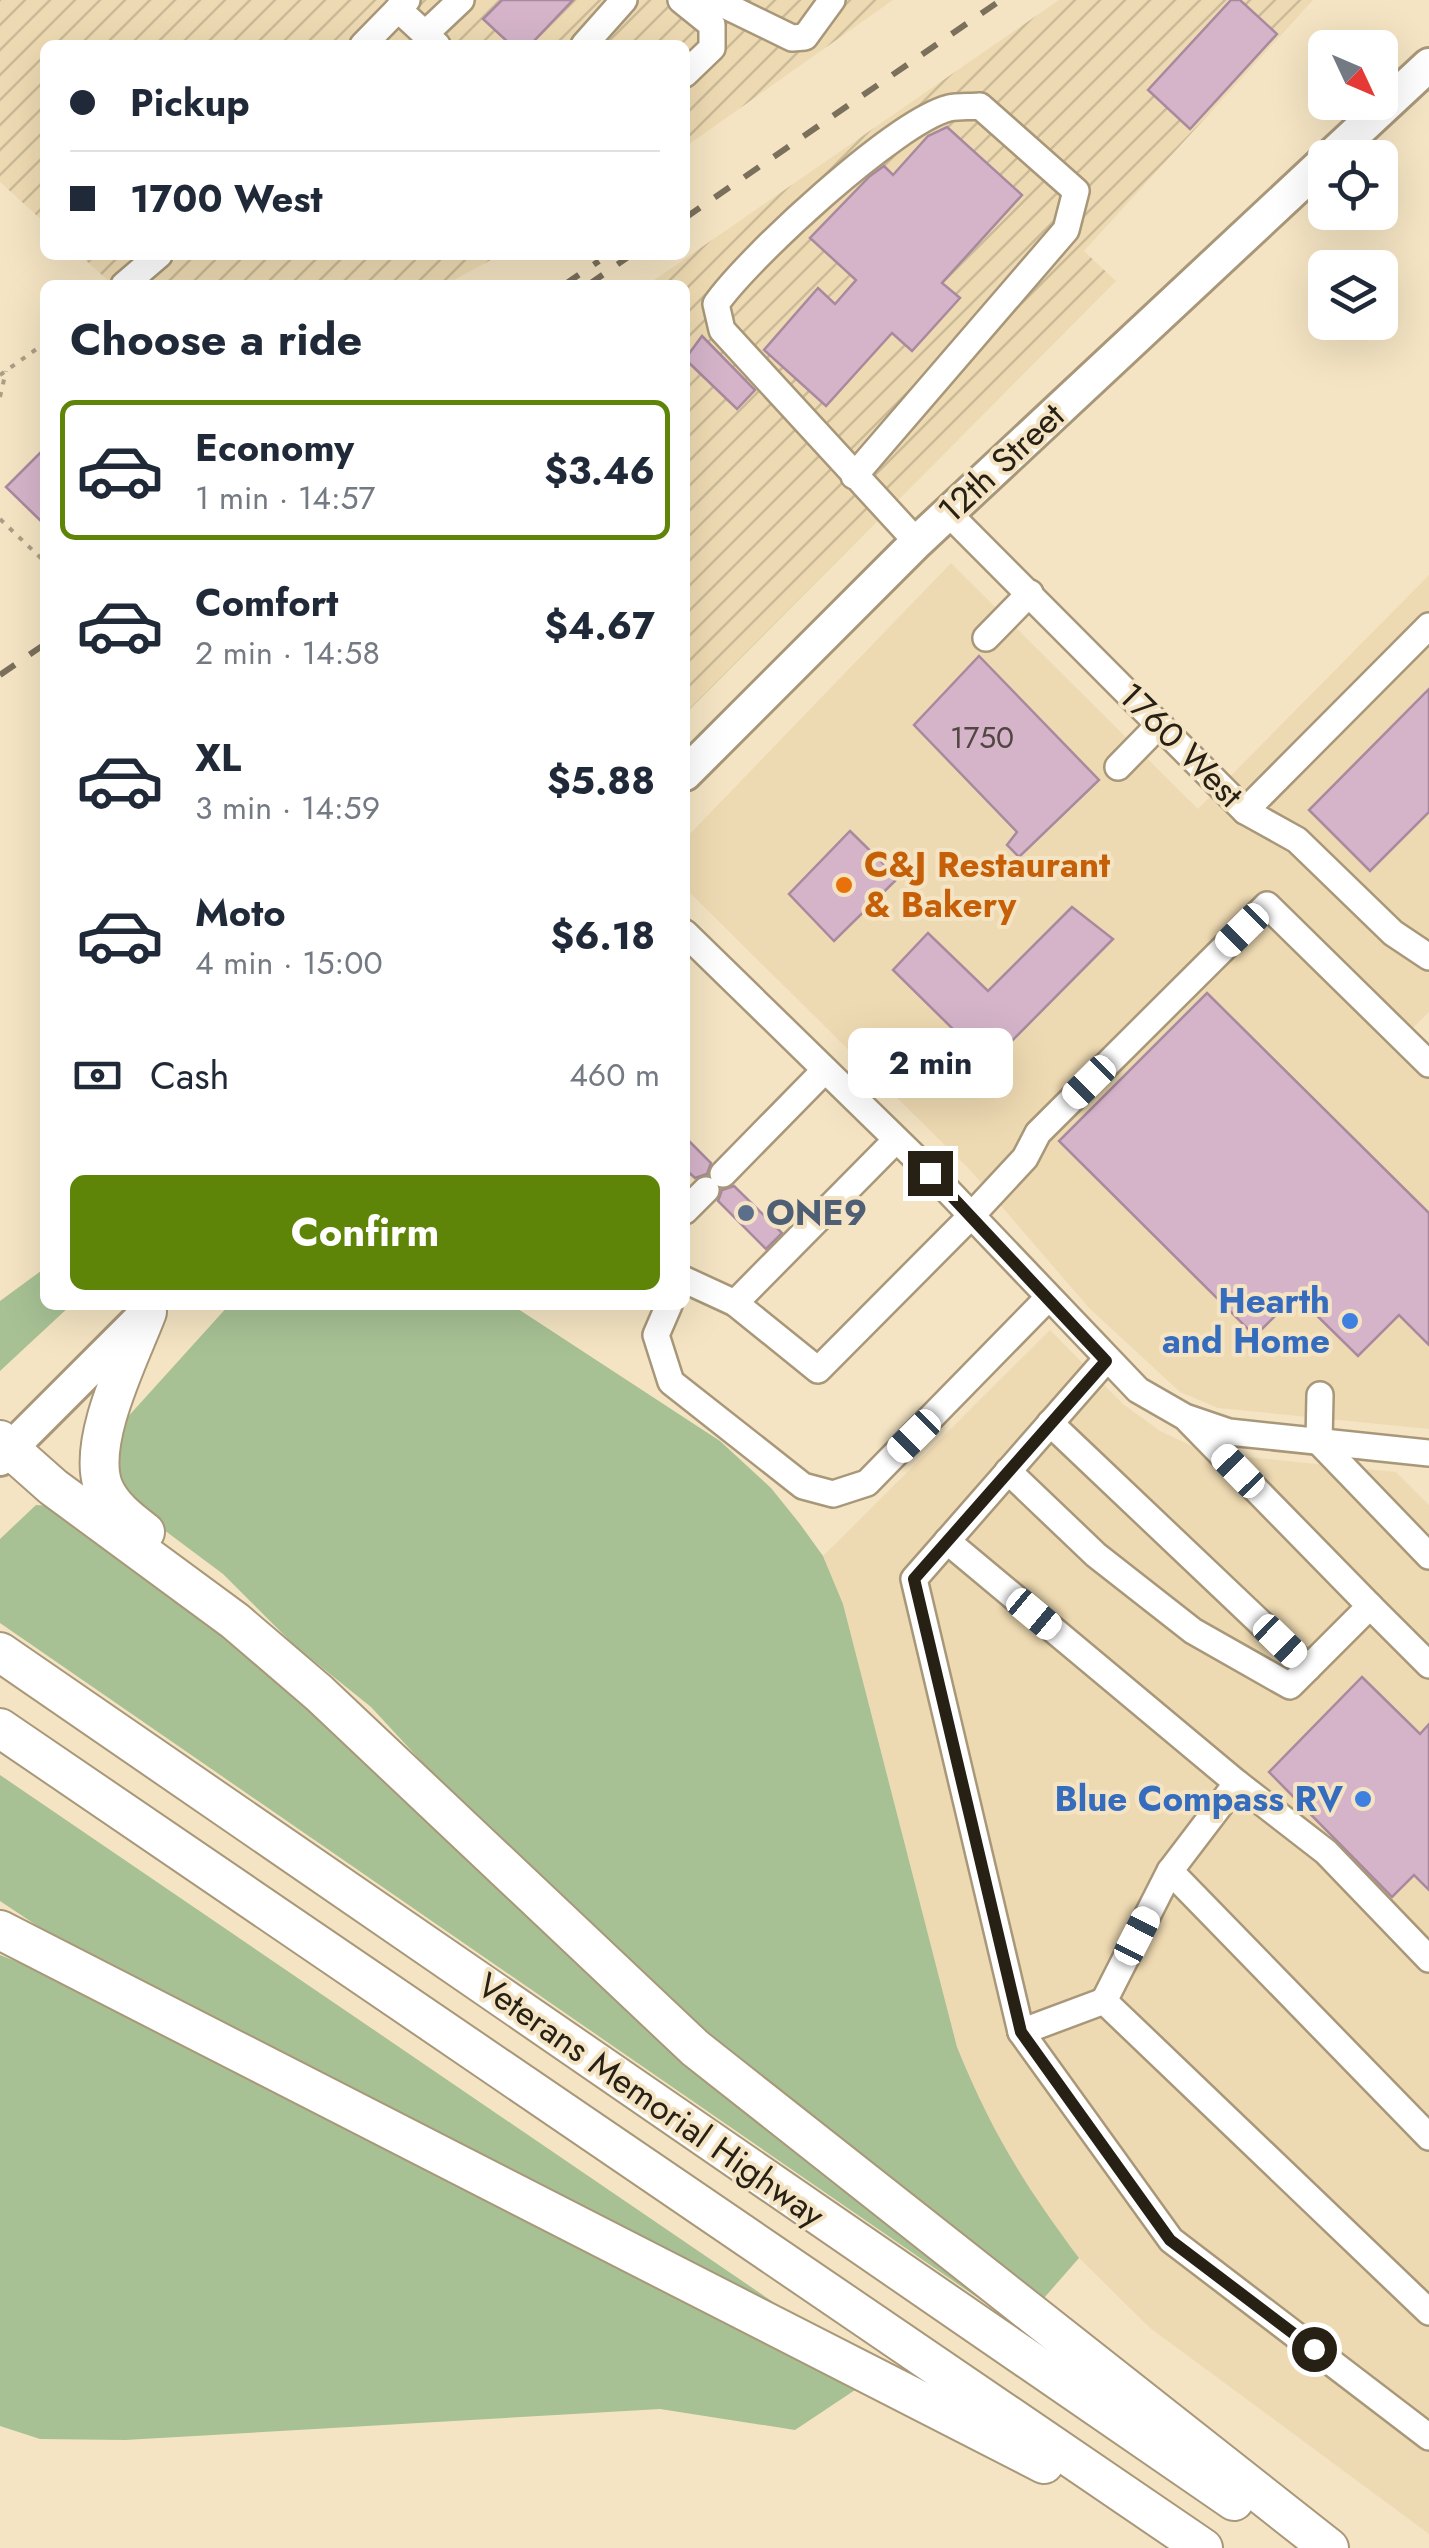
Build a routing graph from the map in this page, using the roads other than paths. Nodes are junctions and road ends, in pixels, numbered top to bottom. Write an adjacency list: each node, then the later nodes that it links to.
1 (461, 0): 8 (street)
2 (624, 0): 9 (street)
3 (681, 0): 11 (street)
4 (701, 0): 5 (street)
5 (832, 0)
6 (402, 5): 7 (street); 8 (street)
7 (368, 40)
8 (431, 40)
9 (588, 40)
10 (1429, 65): 12 (main road, 12th Street)
11 (690, 69)
12 (1348, 140)
13 (1308, 177): 17 (main road, 12th Street)
14 (154, 260): 15 (street)
15 (130, 280)
16 (854, 476): 16 (street); 18 (street)
17 (948, 513): 18 (main road, 12th Street); 19 (street, 1760 West)
18 (917, 542): 24 (main road, 12th Street)
19 (1030, 593): 21 (street); 22 (street, 1760 West)
20 (1429, 626): 25 (street)
21 (986, 638)
22 (1160, 724): 23 (street); 25 (street, 1760 West)
23 (1118, 767)
24 (690, 769)
25 (1245, 811): 26 (street, 1760 West)
26 (1425, 949)
27 (690, 950): 29 (street)
28 (1429, 1064): 32 (street)
29 (825, 1070): 30 (street); 31 (street)
30 (896, 1140): 32 (street); 35 (street)
31 (690, 1207)
32 (972, 1215): 34 (street); 35 (street)
33 (690, 1282): 35 (street)
34 (1048, 1298): 38 (street); 39 (street)
35 (735, 1303)
36 (148, 1310): 44 (main road)
37 (149, 1310): 50 (highway)
38 (668, 1310)
39 (1106, 1361): 41 (street); 42 (street)
40 (1320, 1395): 43 (street)
41 (1185, 1417): 43 (street); 49 (street)
42 (1050, 1423): 46 (street); 53 (street)
43 (1319, 1442): 45 (street); 48 (street)
44 (4, 1449): 50 (highway)
45 (1429, 1453)
46 (1008, 1472): 47 (street); 53 (street)
47 (947, 1541): 55 (street); 60 (street)
48 (1429, 1556)
49 (1370, 1606): 52 (street); 53 (street)
50 (235, 1621): 66 (highway)
51 (0, 1652): 65 (highway, Veterans Memorial Highway)
52 (1429, 1665)
53 (1308, 1668)
54 (0, 1728): 64 (highway, Veterans Memorial Highway)
55 (1237, 1783): 56 (street); 58 (street)
56 (1170, 1871): 59 (street); 61 (street)
57 (0, 1930): 64 (highway)
58 (1429, 1959)
59 (1104, 2001): 60 (street); 62 (street)
60 (1021, 2032): 63 (street)
61 (1429, 2137)
62 (1429, 2312)
63 (1429, 2437)
64 (1197, 2544)
65 (1302, 2548)
66 (1329, 2548)

